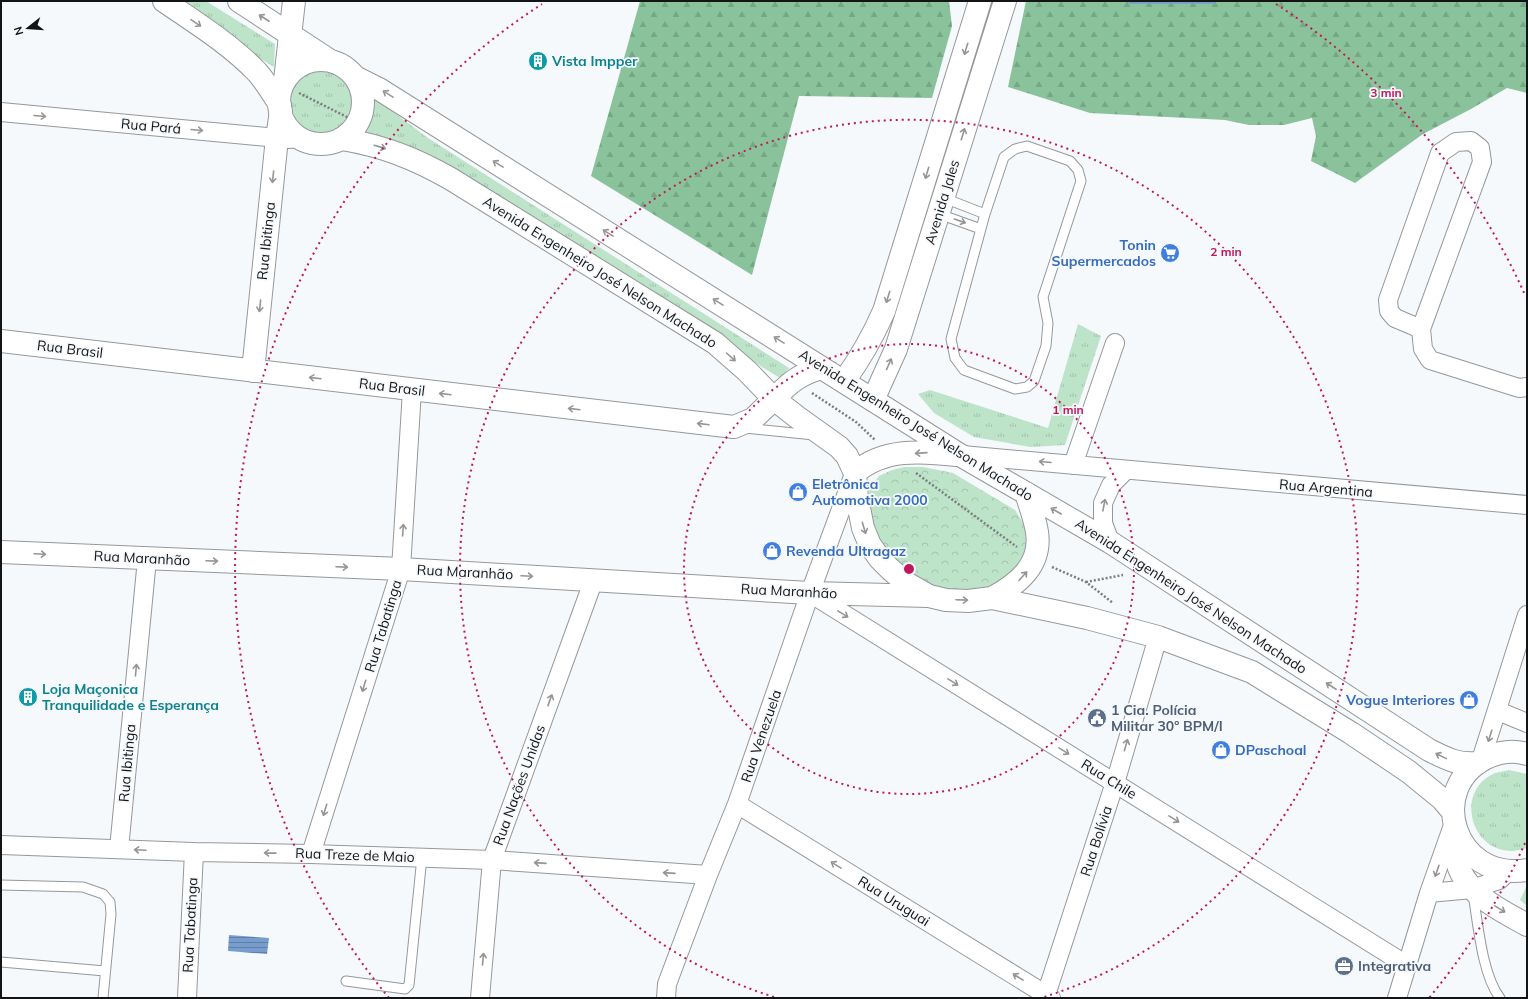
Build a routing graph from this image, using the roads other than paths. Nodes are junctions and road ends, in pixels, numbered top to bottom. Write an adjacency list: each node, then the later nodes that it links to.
1 (164, 1): 10 (main road, one-way to 10)
2 (239, 1): 6 (main road, one-way to 2)
3 (294, 1): 6 (main road, Rua Ibitinga)
4 (979, 6): 23 (main road, Avenida Jales, one-way to 23)
5 (1003, 8): 15 (main road, Avenida Jales, one-way to 5)
6 (290, 34): 7 (main road); 9 (main road, Rua Ibitinga)
7 (329, 60): 8 (main road, Avenida Engenheiro José Nelson Machado); 9 (main road)
8 (356, 77): 14 (main road); 21 (main road, Avenida Engenheiro José Nelson Machado, one-way to 8)
9 (284, 82): 10 (main road, Rua Ibitinga)
10 (280, 108): 12 (main road, Rua Ibitinga); 13 (main road)
11 (1, 112): 12 (street, Rua Pará, one-way to 12)
12 (277, 138): 13 (street, Rua Pará); 22 (main road, Rua Ibitinga, one-way to 22)
13 (301, 138): 14 (main road)
14 (342, 138): 26 (main road, Avenida Engenheiro José Nelson Machado, one-way to 26)
15 (941, 206): 16 (lane); 17 (lane, one-way to 17); 27 (main road, Avenida Jales, one-way to 15)
16 (985, 214): 17 (lane); 17 (lane)
17 (981, 229)
18 (1421, 329): 18 (street); 24 (street)
19 (1, 341): 22 (main road, Rua Brasil)
20 (1115, 343): 31 (street)
21 (822, 368): 23 (main road, Avenida Engenheiro José Nelson Machado); 26 (main road)
22 (253, 371): 25 (main road, Rua Brasil, one-way to 22)
23 (844, 381): 27 (main road, Avenida Engenheiro José Nelson Machado)
24 (1527, 387)
25 (412, 390): 28 (main road, Rua Brasil, one-way to 25); 39 (street, Rua Tabatinga, one-way to 25)
26 (774, 399): 28 (main road); 29 (main road, Avenida Engenheiro José Nelson Machado)
27 (872, 400): 30 (main road, Avenida Engenheiro José Nelson Machado)
28 (734, 427): 29 (lane)
29 (826, 436): 33 (main road, Avenida Engenheiro José Nelson Machado)
30 (960, 455): 31 (street, Rua Argentina, one-way to 30); 33 (main road, one-way to 33); 34 (main road, Avenida Engenheiro José Nelson Machado)
31 (1073, 465): 32 (street, Rua Argentina)
32 (1125, 470): 35 (street, Rua Argentina); 36 (street, one-way to 32)
33 (855, 473): 41 (street, Rua Venezuela); 42 (main road, Avenida Engenheiro José Nelson Machado, one-way to 42)
34 (1026, 493): 36 (main road, Avenida Engenheiro José Nelson Machado, one-way to 34); 43 (main road, one-way to 34)
35 (1527, 505)
36 (1110, 542): 49 (main road, Avenida Engenheiro José Nelson Machado, one-way to 36)
37 (1, 552): 38 (main road, Rua Maranhão, one-way to 38)
38 (147, 559): 39 (main road, Rua Maranhão, one-way to 39); 54 (street, Rua Ibitinga, one-way to 38)
39 (400, 569): 40 (main road, Rua Maranhão, one-way to 40); 56 (street, Rua Tabatinga, one-way to 56)
40 (594, 579): 41 (main road, Rua Maranhão); 58 (street, Rua Nações Unidas, one-way to 40)
41 (810, 593): 42 (main road, Rua Maranhão); 50 (street, Rua Chile, one-way to 50); 51 (street, Rua Venezuela)
42 (929, 596): 43 (main road, Avenida Engenheiro José Nelson Machado, one-way to 43)
43 (992, 598): 45 (main road, Avenida Engenheiro José Nelson Machado)
44 (1527, 615): 46 (street)
45 (1158, 637): 50 (street, Rua Bolívia, one-way to 45); 52 (main road, Avenida Engenheiro José Nelson Machado)
46 (1498, 711): 47 (street); 49 (street, one-way to 49)
47 (1527, 723)
48 (1527, 754): 49 (main road)
49 (1480, 762): 52 (main road)
50 (1115, 782): 66 (street, Rua Chile, one-way to 66); 69 (street, Rua Bolívia)
51 (737, 804): 60 (street, Rua Venezuela); 69 (street, Rua Uruguai, one-way to 51)
52 (1455, 822): 59 (main road, Avenida Engenheiro José Nelson Machado); 62 (main road); 63 (street, one-way to 63)
53 (1, 845): 54 (street, Rua Treze de Maio)
54 (119, 849): 55 (street, Rua Treze de Maio, one-way to 54)
55 (194, 852): 56 (street, Rua Treze de Maio, one-way to 55); 71 (street, Rua Tabatinga)
56 (311, 854): 57 (street, Rua Treze de Maio)
57 (422, 858): 58 (street, Rua Treze de Maio); 68 (lane)
58 (492, 860): 60 (street, Rua Treze de Maio, one-way to 58); 72 (street, Rua Nações Unidas, one-way to 58)
59 (1518, 871): 62 (street)
60 (708, 875): 73 (street, Rua Venezuela)
61 (1, 885): 67 (lane)
62 (1472, 889): 63 (street); 64 (main road, one-way to 64); 75 (lane)
63 (1429, 893): 66 (street)
64 (1527, 925)
65 (1, 962): 67 (lane)
66 (1408, 966): 74 (street)
67 (105, 971): 70 (lane)
68 (346, 981)
69 (1047, 997)
70 (103, 998)
71 (187, 998)
72 (480, 998)
73 (666, 998)
74 (1397, 998)
75 (1500, 998)

